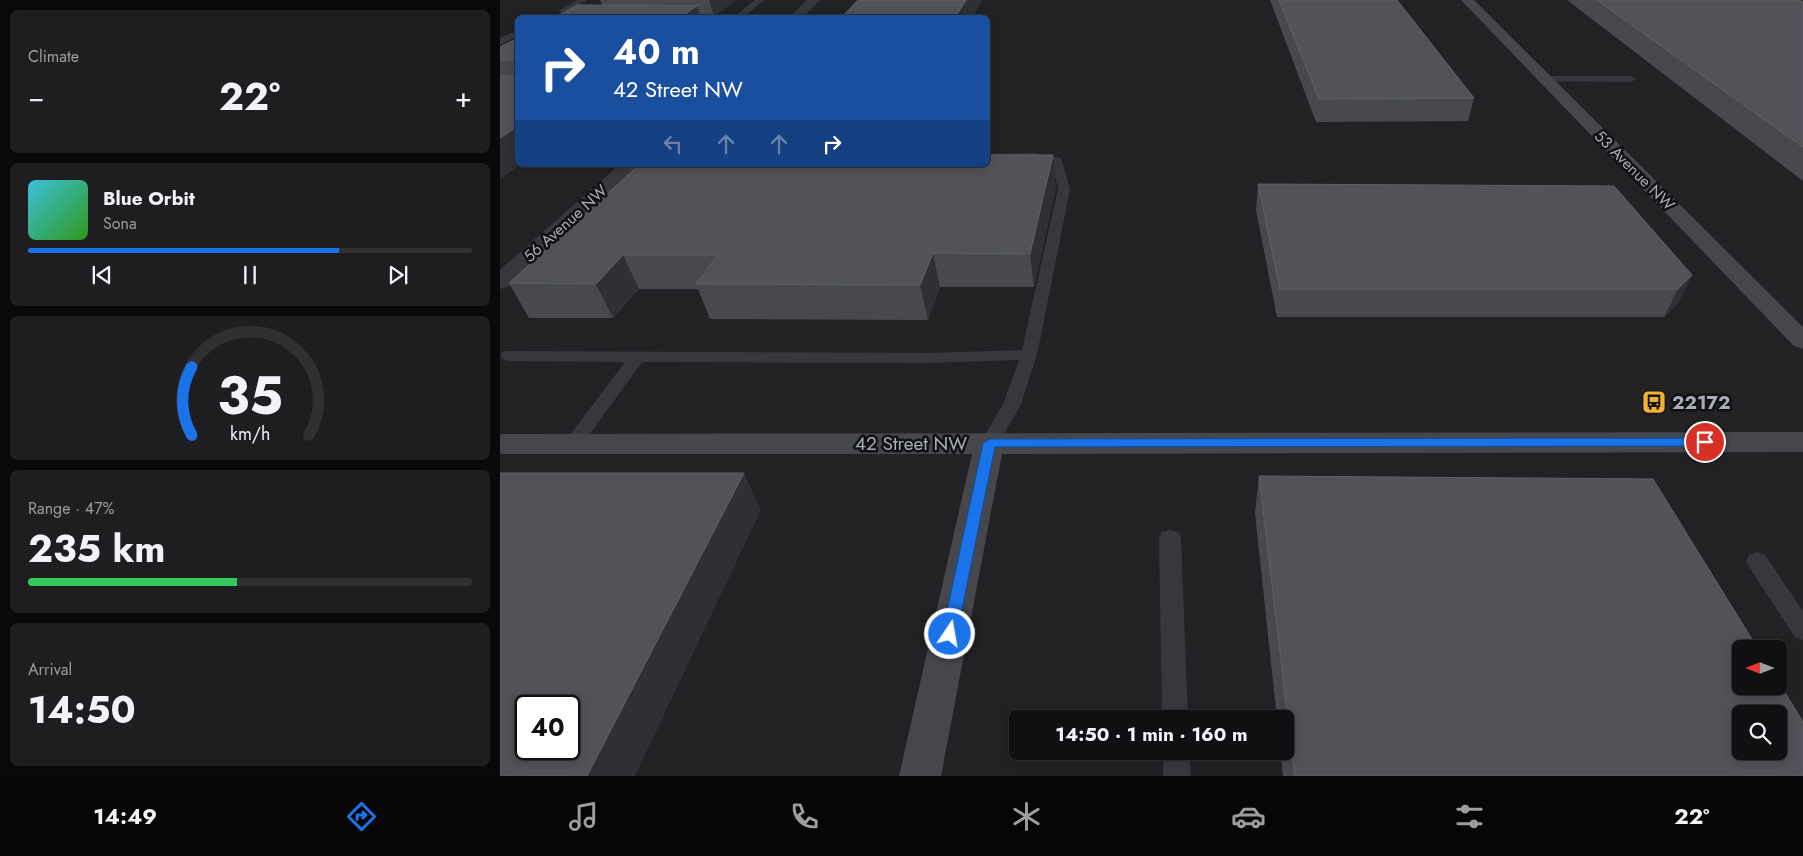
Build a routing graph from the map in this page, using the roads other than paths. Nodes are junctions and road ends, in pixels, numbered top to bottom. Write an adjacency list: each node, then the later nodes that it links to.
1 (583, 0): 5 (lane)
2 (760, 0): 6 (lane)
3 (814, 0): 7 (street)
4 (1467, 0): 10 (street, 53 Avenue NW)
5 (572, 15)
6 (741, 15)
7 (797, 15)
8 (515, 34): 9 (lane)
9 (500, 42)
10 (1545, 79): 11 (lane); 15 (street, 53 Avenue NW)
11 (1631, 79)
12 (990, 157): 16 (lane)
13 (628, 167): 14 (street, 56 Avenue NW)
14 (500, 282)
15 (1803, 341)
16 (1029, 355): 18 (lane); 20 (lane)
17 (508, 356): 18 (lane)
18 (638, 356): 22 (lane)
19 (1803, 442): 20 (street, 42 Street NW)
20 (989, 443): 22 (street, 42 Street NW); 28 (street)
21 (500, 444): 22 (street, 42 Street NW)
22 (572, 444)
23 (1170, 538): 26 (lane)
24 (1757, 561): 25 (lane)
25 (1803, 630)
26 (1175, 710)
27 (1176, 760): 29 (lane)
28 (920, 776)
29 (1177, 776)

